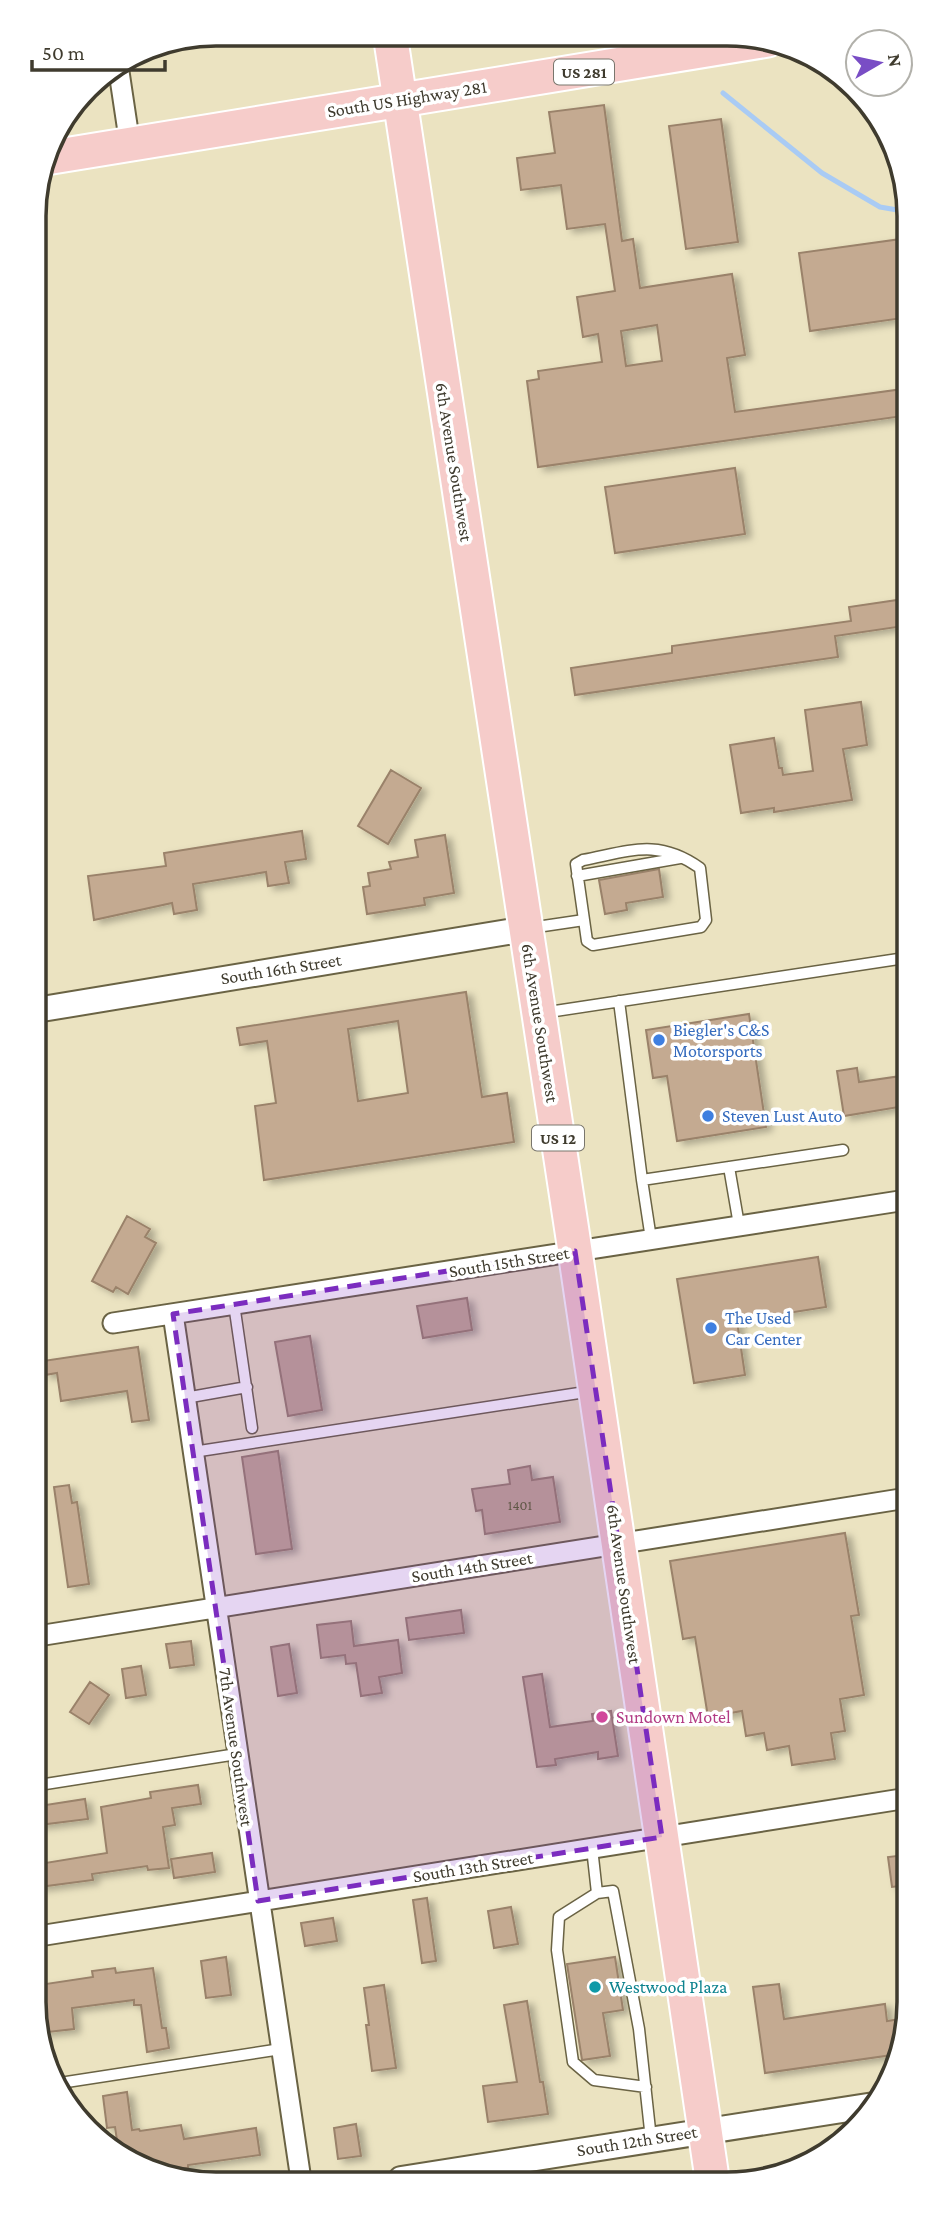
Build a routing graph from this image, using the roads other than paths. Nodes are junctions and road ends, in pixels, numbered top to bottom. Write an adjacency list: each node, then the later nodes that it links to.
1 (391, 46): 4 (highway, 6th Avenue Southwest / US 12)
2 (733, 46): 4 (highway, South US Highway 281 / US 281)
3 (119, 76): 5 (street)
4 (398, 99): 5 (highway, South US Highway 281 / US 281); 10 (highway, 6th Avenue Southwest / US 12)
5 (130, 145): 6 (highway, South US Highway 281 / US 281)
6 (56, 156)
7 (684, 857): 8 (lane); 8 (lane); 9 (lane)
8 (577, 876): 9 (lane)
9 (584, 920): 10 (lane)
10 (526, 929): 13 (street, South 16th Street); 14 (highway, 6th Avenue Southwest / US 12)
11 (897, 959): 12 (lane)
12 (619, 1002): 14 (lane); 17 (lane)
13 (46, 1008)
14 (539, 1013): 21 (highway, 6th Avenue Southwest / US 12)
15 (843, 1150): 16 (lane)
16 (729, 1167): 17 (lane); 19 (lane)
17 (642, 1181): 20 (lane)
18 (896, 1200): 19 (street, South 15th Street)
19 (738, 1225): 20 (street, South 15th Street)
20 (651, 1239): 21 (street, South 15th Street)
21 (575, 1251): 22 (street, South 15th Street); 26 (highway, 6th Avenue Southwest / US 12)
22 (234, 1304): 23 (street, South 15th Street); 25 (lane)
23 (173, 1314): 24 (street, South 15th Street); 27 (street, 7th Avenue Southwest)
24 (113, 1323)
25 (247, 1387): 27 (lane); 28 (lane)
26 (596, 1391): 29 (lane); 31 (highway, 6th Avenue Southwest / US 12)
27 (185, 1398): 29 (street, 7th Avenue Southwest)
28 (253, 1428)
29 (193, 1452): 32 (street, 7th Avenue Southwest)
30 (896, 1500): 31 (street, South 14th Street)
31 (618, 1543): 32 (street, South 14th Street); 37 (highway, 6th Avenue Southwest / US 12)
32 (216, 1608): 33 (street, South 14th Street); 34 (street, 7th Avenue Southwest)
33 (46, 1635)
34 (237, 1754): 35 (lane); 40 (street, 7th Avenue Southwest)
35 (46, 1784)
36 (896, 1800): 37 (street, South 13th Street)
37 (662, 1837): 38 (street, South 13th Street); 46 (highway, 6th Avenue Southwest / US 12)
38 (592, 1848): 39 (lane); 40 (street, South 13th Street)
39 (597, 1893): 44 (lane); 44 (lane)
40 (258, 1901): 41 (street, South 13th Street); 42 (street, 7th Avenue Southwest)
41 (46, 1935)
42 (281, 2049): 43 (lane); 48 (street, 7th Avenue Southwest)
43 (66, 2082)
44 (646, 2087): 47 (lane)
45 (859, 2107): 46 (street, South 12th Street)
46 (705, 2130): 47 (street, South 12th Street); 50 (highway, 6th Avenue Southwest / US 12)
47 (651, 2139): 49 (street, South 12th Street)
48 (300, 2171)
49 (477, 2171)
50 (711, 2171)

